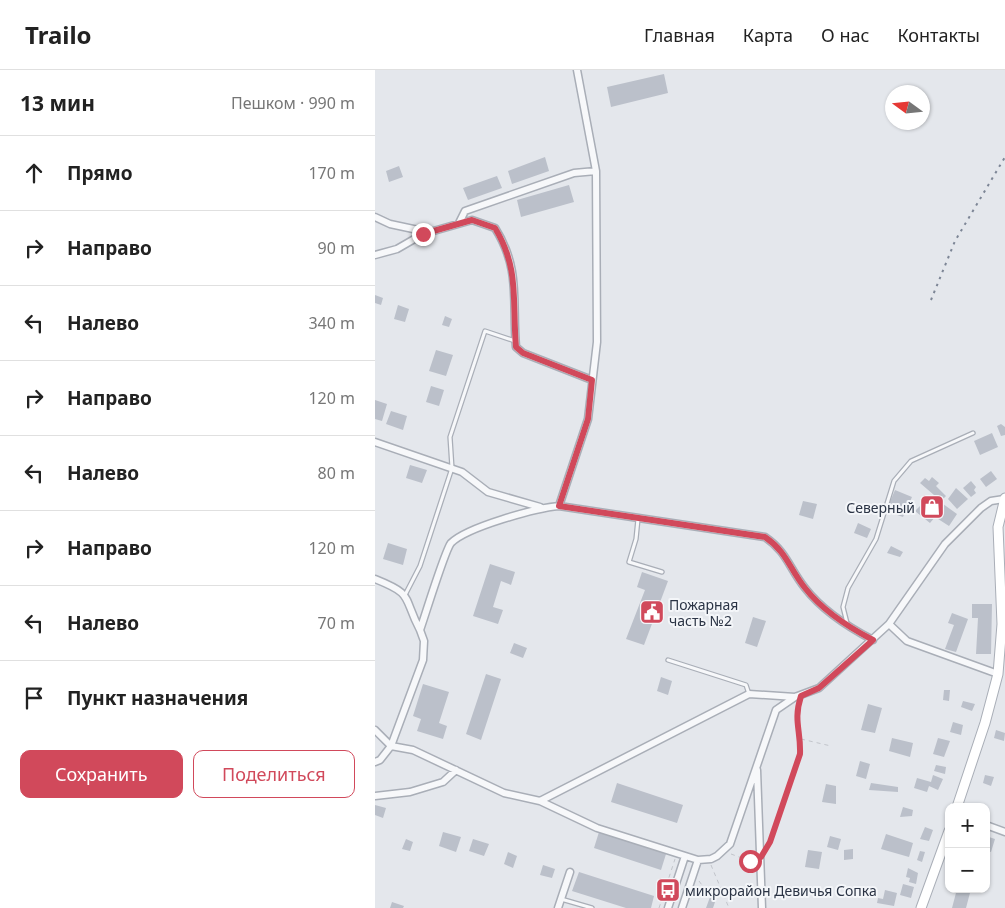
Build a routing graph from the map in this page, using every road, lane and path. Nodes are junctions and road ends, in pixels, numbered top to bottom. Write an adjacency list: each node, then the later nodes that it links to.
1 (577, 70): 2 (street)
2 (596, 171): 4 (street); 8 (street)
3 (375, 217): 5 (street)
4 (459, 223): 5 (street); 7 (street)
5 (423, 234): 6 (street)
6 (375, 255)
7 (516, 341): 8 (street); 11 (lane)
8 (592, 380): 13 (street)
9 (973, 433): 21 (lane)
10 (375, 442): 11 (street)
11 (452, 468): 14 (street); 19 (lane)
12 (1005, 498): 17 (main road); 20 (street)
13 (559, 506): 14 (street); 15 (street)
14 (540, 507): 22 (street)
15 (638, 518): 16 (lane); 21 (street)
16 (662, 572)
17 (1003, 578): 25 (main road)
18 (375, 579): 19 (street)
19 (405, 595): 22 (street)
20 (889, 624): 23 (street); 25 (street)
21 (849, 628): 23 (street)
22 (420, 630): 30 (street)
23 (873, 640): 27 (street)
24 (669, 660): 26 (lane)
25 (1000, 668): 37 (main road)
26 (749, 694): 27 (street); 36 (street)
27 (798, 697): 29 (path); 33 (street)
28 (375, 730): 30 (street)
29 (801, 739): 31 (path); 44 (path)
30 (391, 746): 32 (street); 34 (street)
31 (831, 746)
32 (375, 762)
33 (757, 765): 41 (street); 44 (street)
34 (456, 770): 35 (street); 36 (street)
35 (375, 796)
36 (540, 801): 42 (street)
37 (958, 803)
38 (990, 826): 39 (street)
39 (1005, 832)
40 (945, 842): 56 (main road)
41 (723, 851): 44 (path); 45 (street)
42 (677, 854): 43 (street); 51 (path)
43 (685, 856): 46 (street); 52 (street)
44 (761, 857): 55 (street)
45 (709, 859): 46 (street); 54 (path)
46 (698, 860): 53 (street)
47 (570, 872): 48 (street)
48 (561, 899): 49 (street); 50 (lane)
49 (558, 908)
50 (592, 908)
51 (659, 908)
52 (668, 908)
53 (682, 908)
54 (729, 908)
55 (762, 908)
56 (921, 908)

